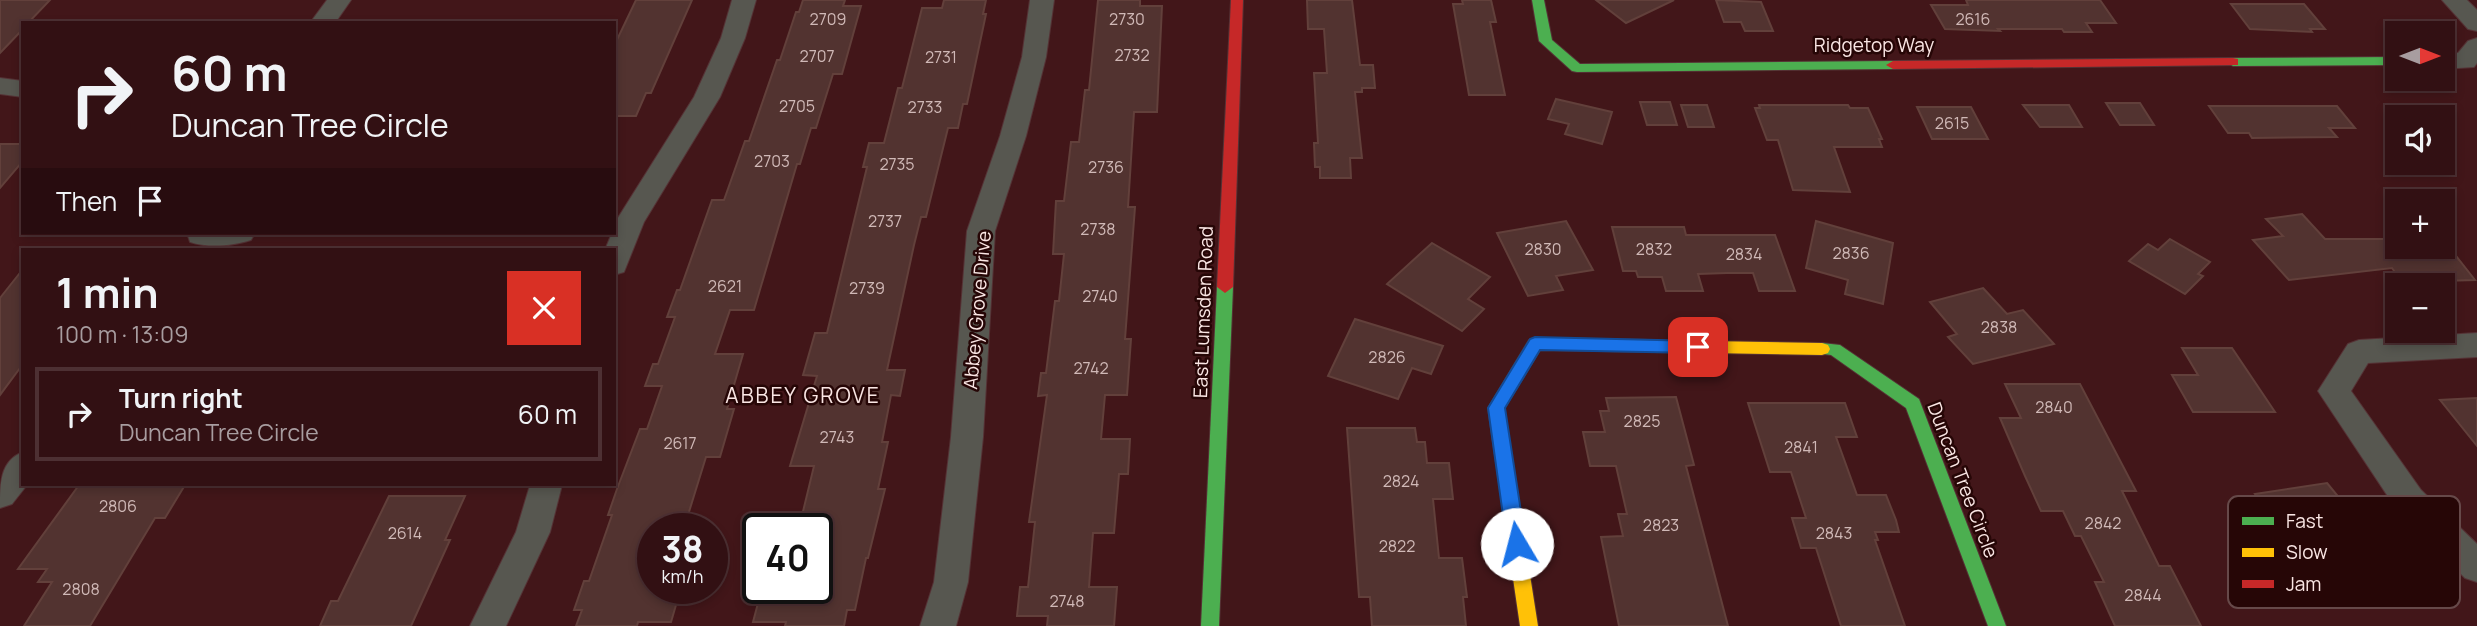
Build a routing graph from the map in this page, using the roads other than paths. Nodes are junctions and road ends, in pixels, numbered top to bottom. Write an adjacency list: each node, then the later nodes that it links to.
1 (339, 0): 7 (street)
2 (744, 0): 14 (street)
3 (1042, 0): 26 (street, Abbey Grove Drive)
4 (1237, 0): 27 (street, East Lumsden Road)
5 (1538, 0): 10 (street, Ridgetop Way)
6 (2454, 0): 8 (street)
7 (323, 21)
8 (2477, 24)
9 (2477, 46): 11 (street)
10 (2385, 61)
11 (2455, 61)
12 (0, 86): 13 (street)
13 (21, 89)
14 (622, 221): 17 (street)
15 (226, 235): 16 (street)
16 (196, 239)
17 (616, 254)
18 (2477, 345): 22 (street)
19 (21, 468): 21 (street)
20 (546, 486): 25 (street)
21 (0, 494)
22 (2406, 496)
23 (2460, 550): 24 (street)
24 (2477, 567)
25 (488, 626)
26 (938, 626)
27 (1210, 626)
28 (1529, 626): 29 (street, Duncan Tree Circle)
29 (1997, 626)

